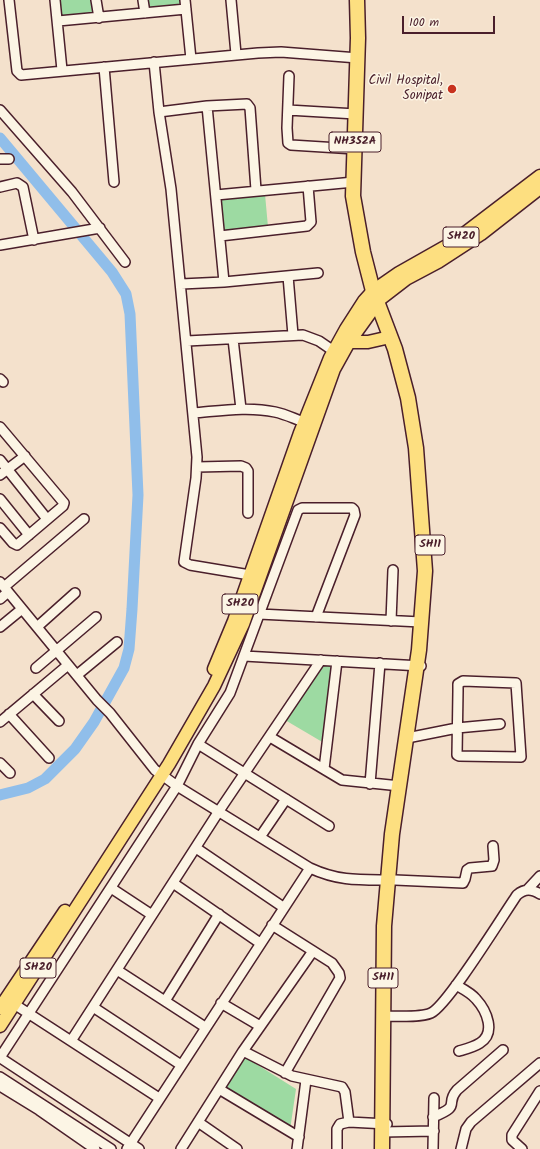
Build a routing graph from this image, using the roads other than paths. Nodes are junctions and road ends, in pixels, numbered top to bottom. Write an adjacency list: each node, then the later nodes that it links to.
1 (9, 0): 16 (street)
2 (55, 0): 10 (street)
3 (96, 0): 9 (street)
4 (143, 0): 8 (street)
5 (231, 0): 11 (street)
6 (357, 0): 12 (highway, NH352A)
7 (186, 5): 8 (street); 13 (street)
8 (145, 13): 9 (street)
9 (99, 18): 10 (street)
10 (58, 21): 16 (street)
11 (236, 54): 12 (street); 13 (street)
12 (358, 58): 22 (highway, NH352A)
13 (191, 59): 14 (street)
14 (154, 62): 15 (street); 21 (street)
15 (104, 67): 16 (street); 25 (street)
16 (62, 70)
17 (289, 76): 20 (street)
18 (207, 106): 21 (street); 30 (street); 31 (street)
19 (0, 110): 32 (street)
20 (288, 110): 22 (street); 23 (street)
21 (159, 112): 40 (street)
22 (356, 114): 23 (highway, NH352A)
23 (355, 149): 26 (highway, NH352A)
24 (540, 176): 41 (main road, SH20)
25 (114, 182)
26 (354, 182): 27 (street); 41 (highway, NH352A)
27 (308, 186): 30 (street); 33 (street)
28 (0, 187): 34 (street)
29 (540, 188): 41 (main road, SH20)
30 (256, 190): 31 (street)
31 (216, 195): 33 (street)
32 (100, 228): 34 (street); 36 (street)
33 (220, 236): 39 (street)
34 (34, 240): 35 (street)
35 (0, 245)
36 (125, 262)
37 (318, 273): 38 (street)
38 (288, 276): 39 (street); 42 (street)
39 (224, 282): 40 (street)
40 (181, 284): 45 (street)
41 (375, 292): 43 (highway, SH11); 46 (main road, SH20); 47 (main road, SH20); 76 (highway, SH11)
42 (293, 334): 44 (street); 47 (street)
43 (390, 337): 46 (main road); 72 (highway, SH11)
44 (233, 339): 45 (street); 48 (street)
45 (186, 341): 49 (street)
46 (349, 342): 47 (main road, SH20)
47 (337, 353): 50 (main road, SH20); 63 (main road, SH20)
48 (240, 409): 49 (street); 50 (street)
49 (193, 413): 54 (street)
50 (304, 422): 63 (main road, SH20)
51 (0, 427): 52 (street)
52 (25, 456): 55 (street); 58 (street)
53 (0, 460): 55 (street)
54 (197, 467): 57 (street); 63 (street)
55 (4, 472): 58 (street)
56 (0, 499): 61 (street)
57 (248, 513)
58 (47, 519): 61 (street)
59 (84, 519): 64 (street)
60 (0, 528): 61 (street)
61 (29, 535)
62 (393, 570): 71 (street)
63 (255, 576): 99 (main road, SH20)
64 (4, 587): 66 (street); 67 (street)
65 (75, 592): 74 (street)
66 (0, 599)
67 (22, 609): 73 (street); 74 (street)
68 (259, 614): 70 (street); 70 (street); 78 (street)
69 (96, 617): 77 (street)
70 (316, 617): 71 (street)
71 (391, 621): 72 (street)
72 (421, 622): 76 (highway, SH11)
73 (0, 627)
74 (37, 627): 77 (street)
75 (117, 642): 85 (street)
76 (422, 650): 83 (highway, SH11)
77 (56, 651): 82 (street); 84 (street)
78 (244, 656): 79 (street); 94 (street)
79 (322, 660): 80 (street); 92 (street)
80 (337, 661): 81 (street); 97 (street)
81 (380, 663): 83 (street); 101 (street)
82 (68, 665): 85 (street); 86 (street)
83 (420, 666): 93 (highway, SH11)
84 (36, 668)
85 (77, 675): 99 (street)
86 (33, 694): 87 (street); 88 (street)
87 (9, 714): 89 (street); 95 (street)
88 (58, 721)
89 (0, 722)
90 (500, 724): 91 (street)
91 (457, 728): 91 (street); 93 (street)
92 (270, 737): 97 (street); 100 (street)
93 (410, 737): 103 (highway, SH11); 106 (highway, SH11)
94 (198, 744): 100 (street); 102 (street)
95 (49, 758)
96 (0, 763): 98 (street)
97 (324, 769): 101 (street)
98 (10, 773)
99 (158, 773): 102 (street); 128 (main road, SH20); 130 (main road, SH20)
100 (246, 773): 104 (street); 105 (street)
101 (370, 784): 103 (street)
102 (177, 786): 105 (street); 115 (street)
103 (400, 786): 106 (highway, SH11)
104 (286, 799): 107 (street); 108 (street)
105 (219, 811): 108 (street); 110 (street)
106 (398, 820): 113 (highway, SH11)
107 (329, 826)
108 (260, 837): 111 (street)
109 (493, 846): 113 (street)
110 (196, 848): 114 (street); 118 (street)
111 (310, 868): 113 (street); 118 (street)
112 (540, 876): 116 (street)
113 (392, 880): 132 (highway, SH11)
114 (173, 883): 119 (street); 120 (street)
115 (111, 888): 120 (street); 131 (street)
116 (527, 890): 117 (street); 125 (street)
117 (540, 894)
118 (283, 907): 121 (street)
119 (219, 914): 122 (street); 126 (street)
120 (152, 915): 124 (street)
121 (272, 925): 122 (street); 123 (street)
122 (260, 943): 127 (street)
123 (313, 950): 134 (street); 142 (street)
124 (117, 970): 126 (street); 129 (street)
125 (456, 985): 132 (street); 139 (street)
126 (165, 1001): 135 (street)
127 (221, 1003): 134 (street); 135 (street)
128 (14, 1004): 131 (street); 133 (main road, SH20)
129 (93, 1007): 136 (street); 141 (street)
130 (0, 1008)
131 (30, 1014): 136 (street); 156 (street)
132 (386, 1016): 153 (highway, SH11)
133 (0, 1026)
134 (260, 1026): 138 (street)
135 (205, 1027): 141 (street)
136 (71, 1041): 148 (street)
137 (503, 1050): 150 (street)
138 (243, 1051): 142 (street); 146 (street)
139 (459, 1051)
140 (540, 1063): 167 (street)
141 (181, 1065): 148 (street)
142 (285, 1072): 144 (street)
143 (0, 1077): 158 (street)
144 (306, 1080): 152 (street); 155 (street)
145 (0, 1086): 157 (street)
146 (218, 1089): 151 (street); 155 (street)
147 (540, 1091): 168 (street)
148 (158, 1098): 156 (street)
149 (434, 1098): 150 (street)
150 (433, 1116): 154 (street)
151 (198, 1122): 160 (street); 161 (street)
152 (349, 1122): 153 (street); 163 (street)
153 (385, 1128): 154 (street); 164 (highway, SH11); 165 (highway, SH11)
154 (434, 1131): 166 (street)
155 (298, 1137): 162 (street)
156 (129, 1146): 159 (street)
157 (95, 1149)
158 (111, 1149)
159 (139, 1149)
160 (181, 1149)
161 (237, 1149)
162 (297, 1149)
163 (338, 1149)
164 (382, 1149)
165 (389, 1149)
166 (433, 1149)
167 (461, 1149)
168 (522, 1149)

